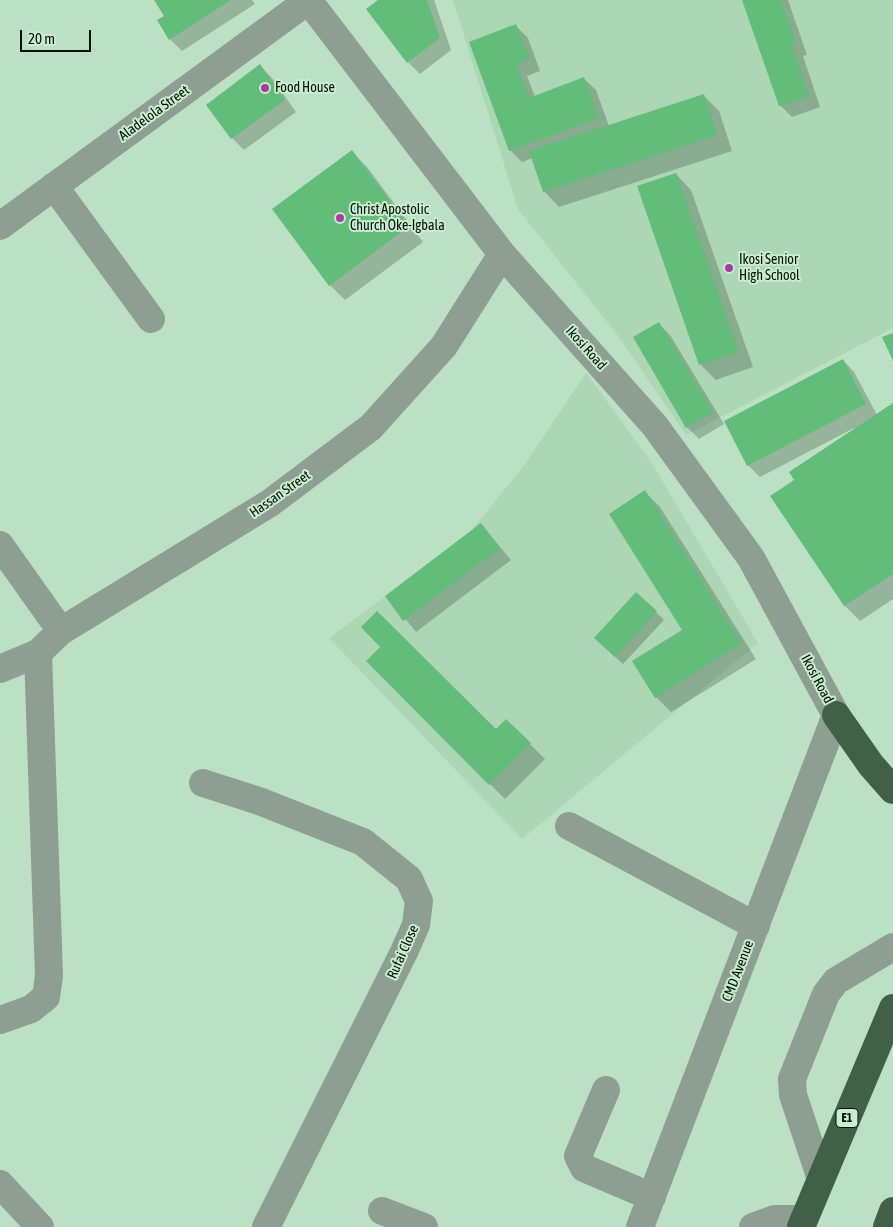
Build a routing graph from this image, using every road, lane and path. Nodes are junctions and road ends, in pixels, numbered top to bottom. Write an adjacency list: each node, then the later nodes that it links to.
1 (308, 0): 2 (street, Aladelola Street); 4 (street, Ikosi Road)
2 (54, 186): 3 (street, Aladelola Street); 5 (street)
3 (0, 226)
4 (502, 254): 7 (street, Hassan Street); 10 (street, Ikosi Road)
5 (151, 319)
6 (0, 545): 7 (street)
7 (61, 630): 8 (street, Hassan Street)
8 (38, 653): 9 (street, Hassan Street); 17 (street)
9 (0, 669)
10 (836, 715): 12 (highway); 14 (street, CMD Avenue)
11 (203, 783): 26 (street, Rufai Close)
12 (893, 790)
13 (569, 826): 14 (street)
14 (756, 926): 21 (street, CMD Avenue)
15 (893, 947): 19 (street)
16 (893, 1008): 19 (highway, E1)
17 (0, 1020)
18 (606, 1090): 21 (street)
19 (821, 1179): 24 (highway, E1)
20 (0, 1184): 25 (street)
21 (652, 1197): 28 (street, CMD Avenue)
22 (893, 1210): 30 (highway)
23 (382, 1211): 27 (street)
24 (802, 1223): 29 (street)
25 (40, 1227)
26 (266, 1227)
27 (424, 1227)
28 (640, 1227)
29 (753, 1227)
30 (886, 1227)

